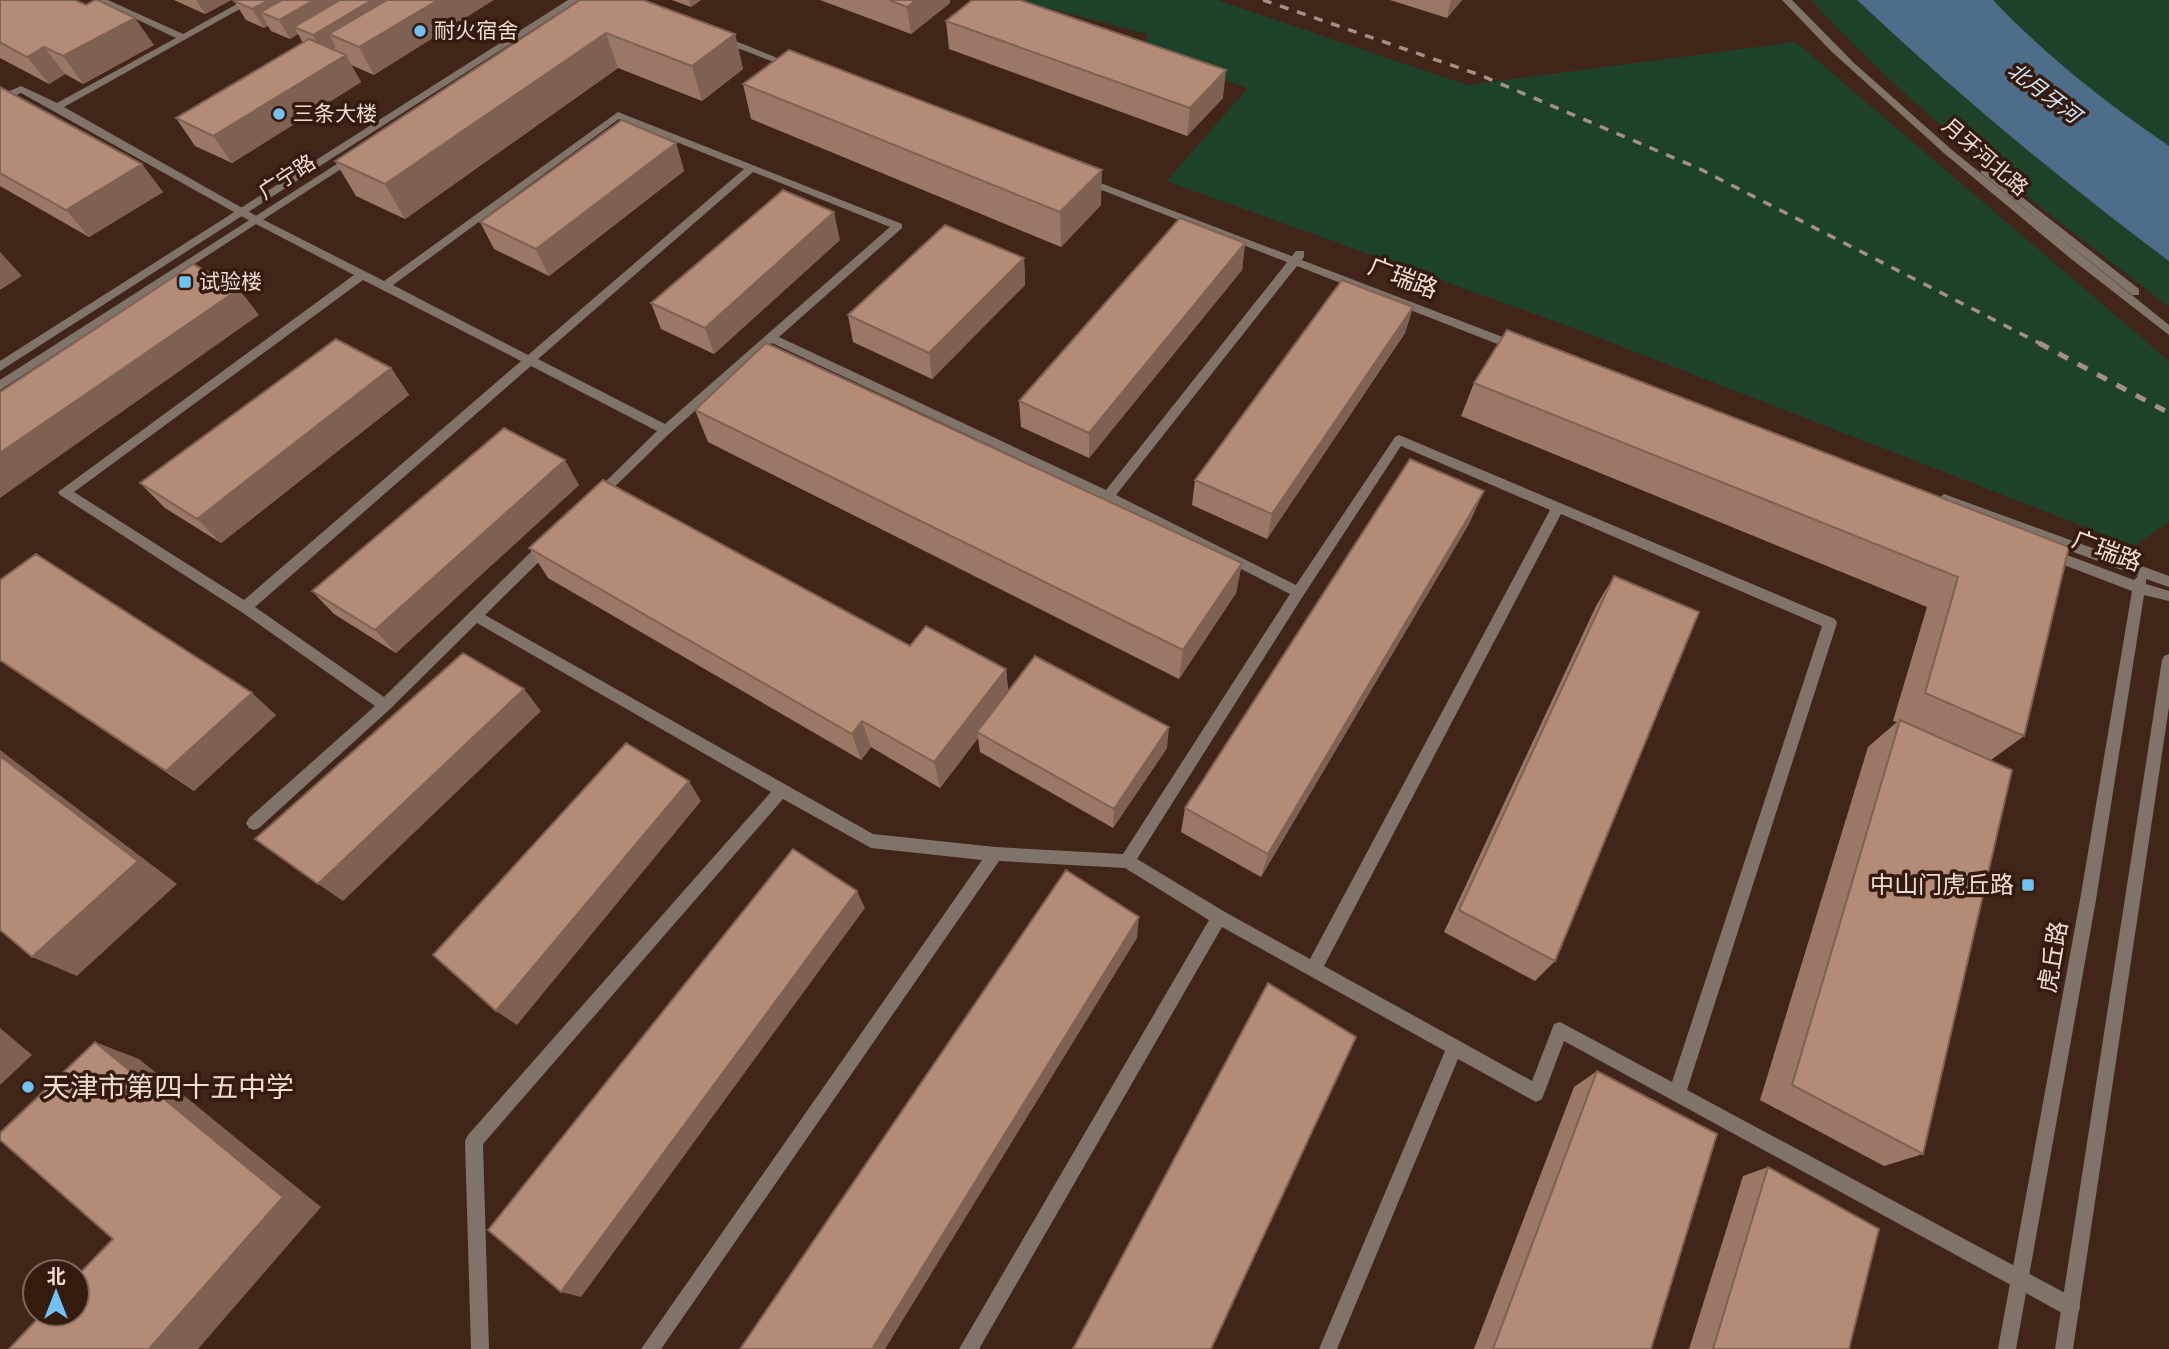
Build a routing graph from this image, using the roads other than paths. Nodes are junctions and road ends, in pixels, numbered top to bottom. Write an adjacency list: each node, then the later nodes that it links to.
1 (101, 0): 8 (street)
2 (251, 0): 8 (street)
3 (574, 0): 16 (street, 广宁路)
4 (1787, 0): 22 (street, 月牙河北路)
5 (1798, 0): 21 (street, 月牙河北路)
6 (584, 8): 9 (street)
7 (714, 33): 10 (street)
8 (182, 37): 12 (street)
9 (514, 53)
10 (804, 67)
11 (0, 99): 12 (street)
12 (57, 107): 16 (street)
13 (361, 152): 17 (street, 广宁路)
14 (751, 168): 20 (street); 23 (street); 25 (street)
15 (1077, 172): 18 (street, 广瑞路)
16 (242, 212): 17 (street); 26 (street, 广宁路)
17 (256, 220): 19 (street); 27 (street, 广宁路)
18 (1297, 257): 24 (street, 广瑞路); 30 (street)
19 (362, 275): 20 (street); 41 (street)
20 (384, 286): 25 (street)
21 (2169, 320)
22 (2169, 331)
23 (771, 338): 28 (street); 30 (street)
24 (1531, 347)
25 (530, 360): 28 (street); 41 (street)
26 (0, 367)
27 (0, 386)
28 (666, 430): 31 (street)
29 (1934, 495): 37 (street, 广瑞路)
30 (1108, 496): 39 (street)
31 (589, 504)
32 (1558, 507): 39 (street); 50 (street); 52 (street)
33 (1931, 507): 34 (street)
34 (1957, 517)
35 (561, 532): 42 (street)
36 (2035, 548): 37 (street, 广瑞路)
37 (2140, 581): 38 (street, 广瑞路); 40 (street, 广瑞路); 53 (street, 虎丘路)
38 (2169, 582)
39 (1298, 592): 48 (street)
40 (2169, 596)
41 (245, 607): 44 (street)
42 (474, 615): 44 (street); 45 (street)
43 (2169, 660): 54 (street)
44 (385, 705): 46 (street)
45 (781, 791): 47 (street); 55 (street)
46 (254, 823)
47 (995, 854): 48 (street); 56 (street)
48 (1126, 861): 49 (street)
49 (1219, 917): 50 (street); 57 (street)
50 (1314, 968): 51 (street)
51 (1454, 1049): 52 (street); 58 (street)
52 (1677, 1094): 53 (street)
53 (2020, 1279): 54 (street); 59 (street, 虎丘路)
54 (2071, 1307): 60 (street)
55 (480, 1349)
56 (649, 1349)
57 (968, 1349)
58 (1328, 1349)
59 (2007, 1349)
60 (2064, 1349)

